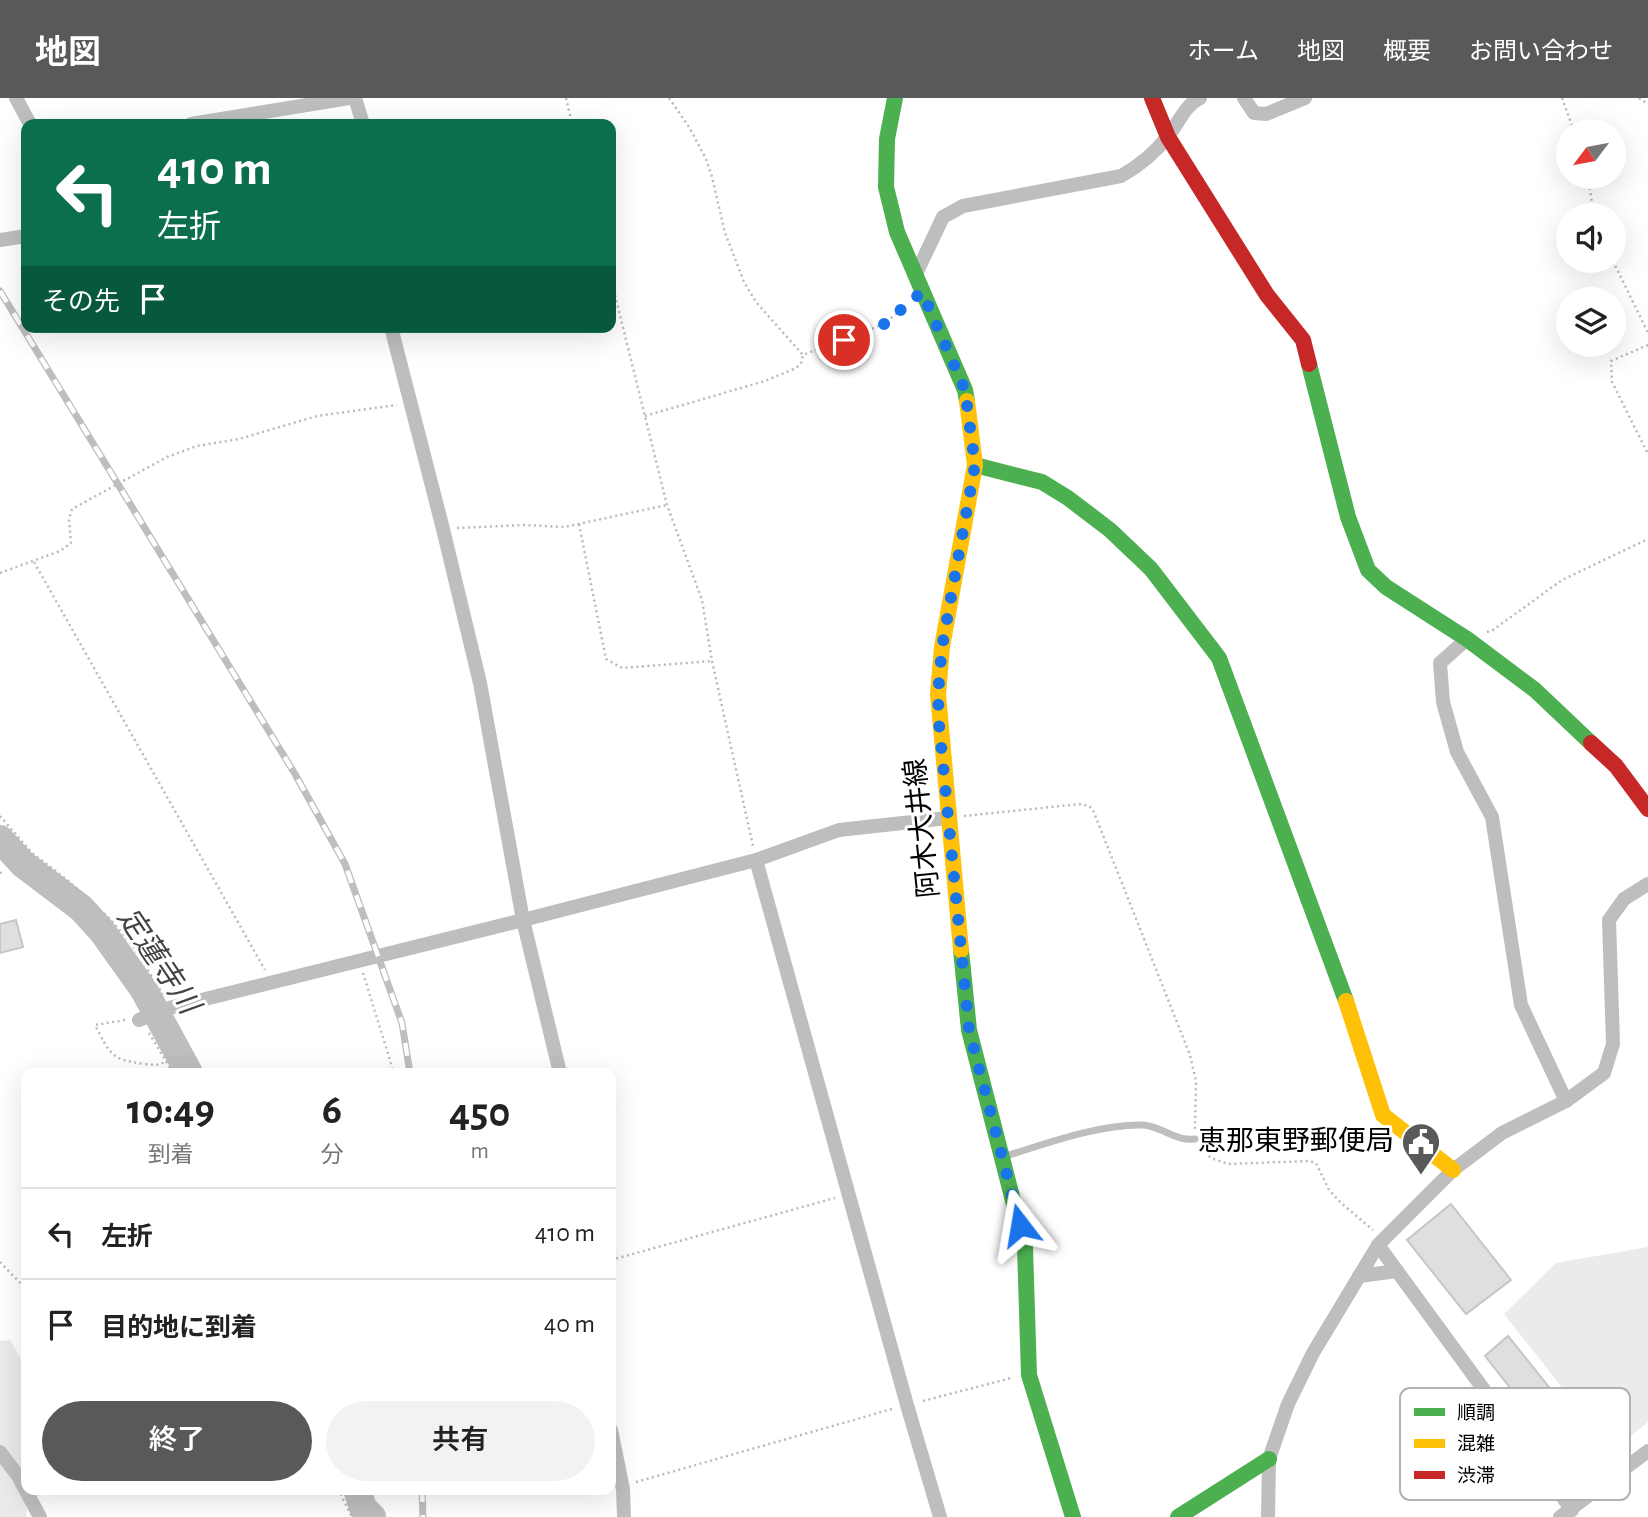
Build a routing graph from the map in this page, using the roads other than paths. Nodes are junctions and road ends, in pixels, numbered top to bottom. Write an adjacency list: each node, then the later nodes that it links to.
1 (16, 98): 9 (street)
2 (349, 98): 10 (street)
3 (355, 98): 11 (street)
4 (895, 98): 15 (street, 阿木大井線)
5 (1152, 98): 12 (street)
6 (1200, 98): 12 (street)
7 (1244, 98): 8 (street)
8 (1304, 98)
9 (27, 119)
10 (221, 119)
11 (361, 119)
12 (1168, 137): 15 (street); 18 (street)
13 (21, 237): 14 (street)
14 (0, 240)
15 (915, 276): 17 (street, 阿木大井線)
16 (392, 333): 23 (street)
17 (975, 465): 20 (street, 阿木大井線); 29 (street)
18 (1467, 639): 19 (street); 26 (street)
19 (1648, 810)
20 (948, 818): 21 (street); 28 (street, 阿木大井線)
21 (756, 860): 23 (street); 45 (street)
22 (1648, 884): 26 (street)
23 (523, 920): 24 (street); 25 (street)
24 (139, 1020)
25 (559, 1068)
26 (1566, 1101): 29 (street)
27 (1195, 1139): 28 (lane)
28 (1003, 1157): 46 (street, 阿木大井線)
29 (1453, 1170): 30 (street)
30 (1381, 1242): 31 (street); 32 (street)
31 (1397, 1270): 32 (street); 33 (street)
32 (1359, 1276): 37 (street)
33 (1479, 1388)
34 (1648, 1451): 38 (street)
35 (0, 1452): 39 (street)
36 (616, 1453): 44 (street)
37 (1269, 1460): 47 (street); 48 (street)
38 (1630, 1465)
39 (21, 1482)
40 (28, 1495): 43 (street)
41 (1584, 1500): 42 (street)
42 (1566, 1514)
43 (40, 1517)
44 (624, 1517)
45 (940, 1517)
46 (1073, 1517)
47 (1178, 1517)
48 (1268, 1517)

